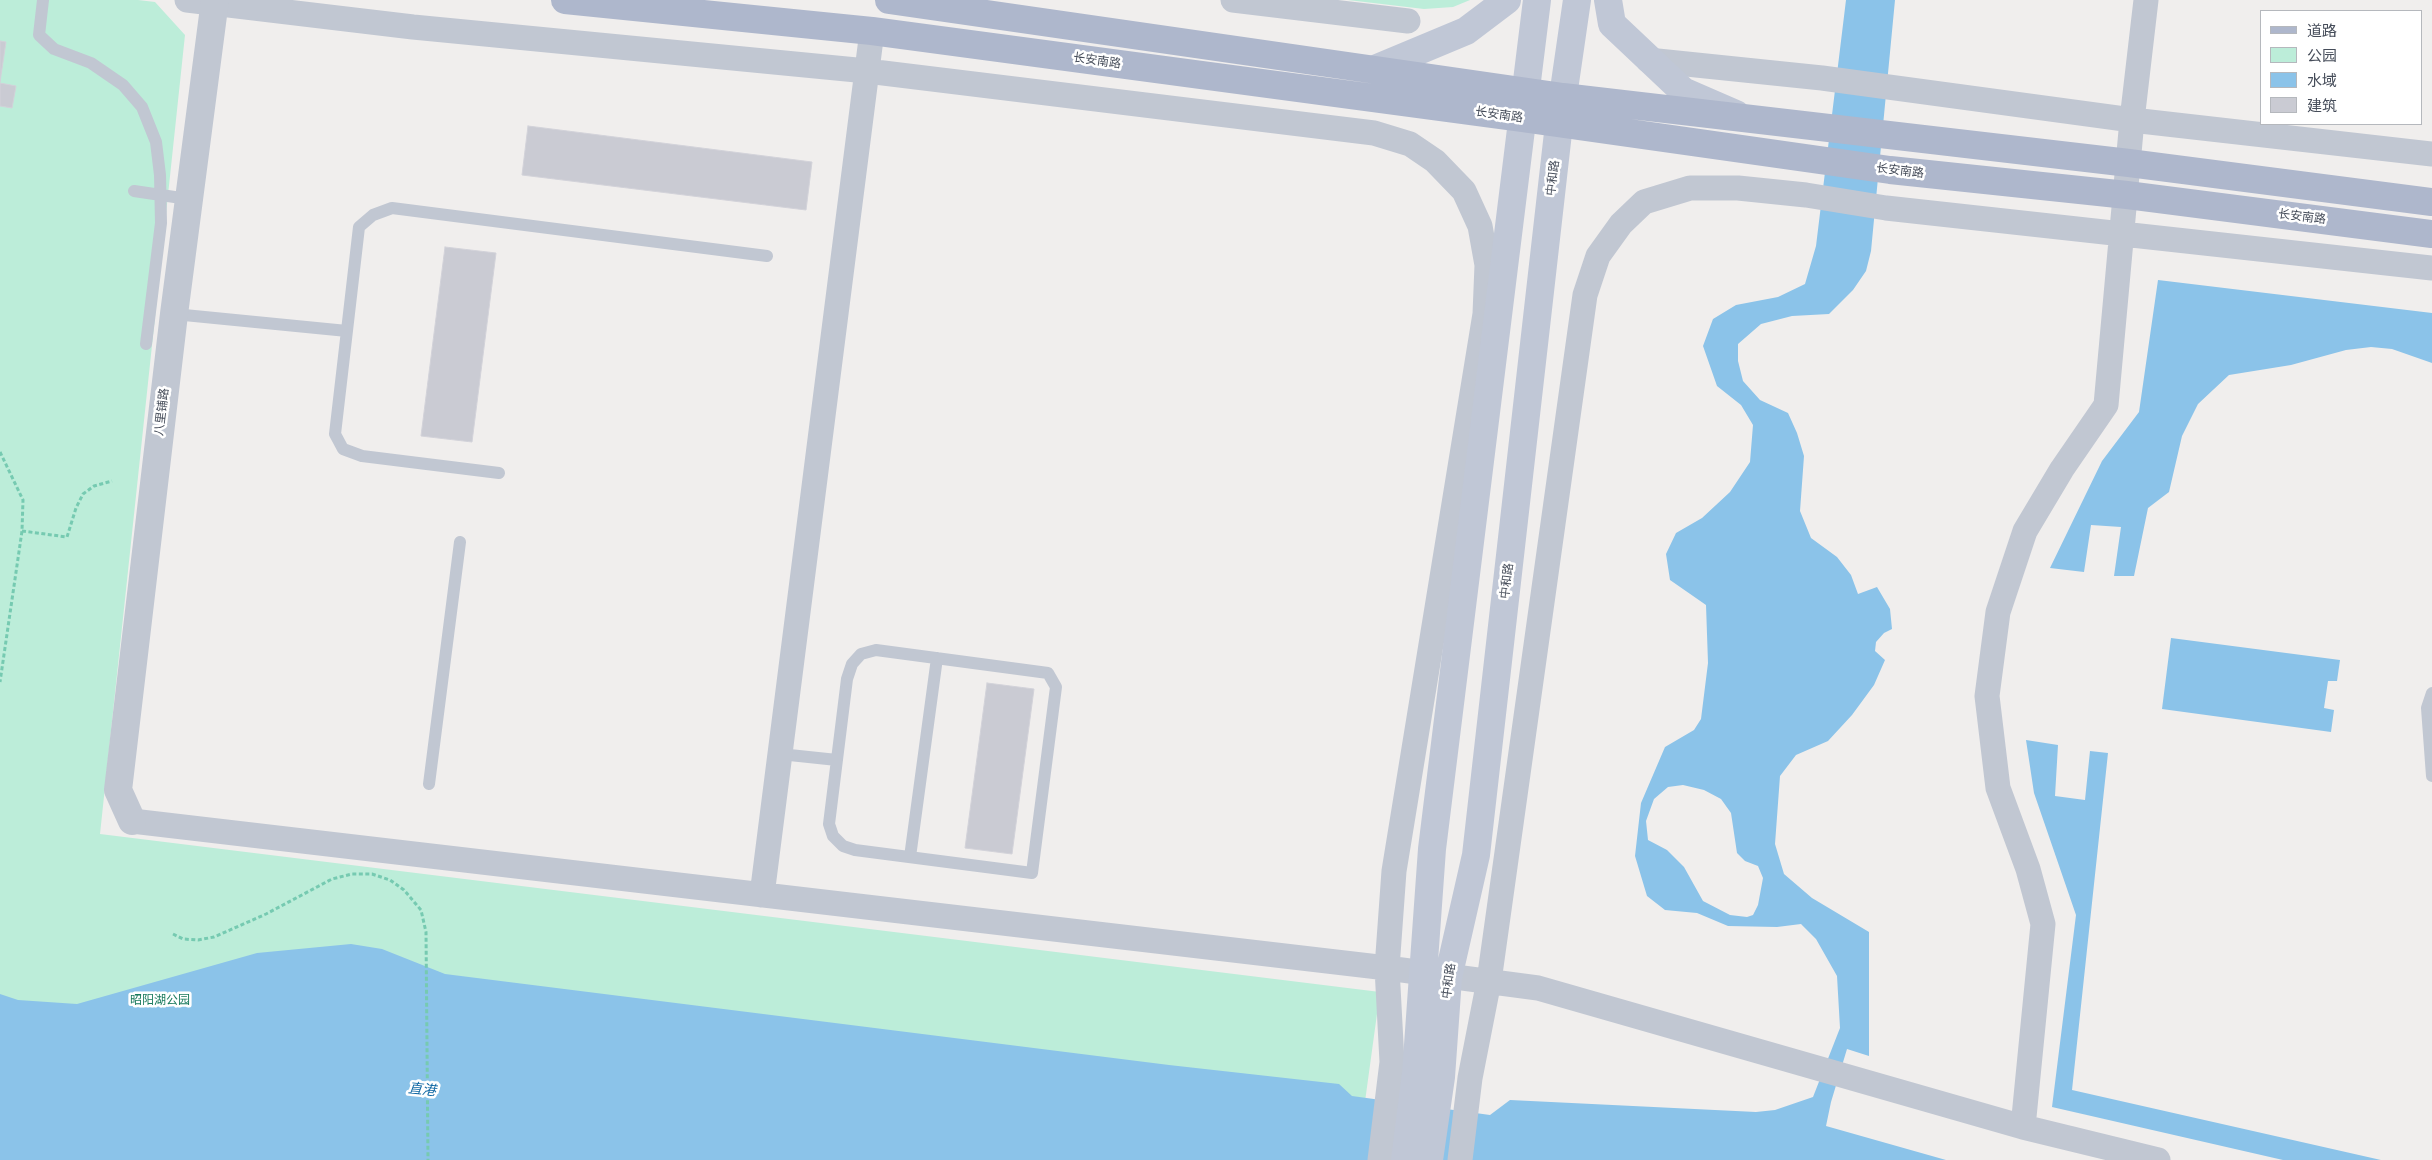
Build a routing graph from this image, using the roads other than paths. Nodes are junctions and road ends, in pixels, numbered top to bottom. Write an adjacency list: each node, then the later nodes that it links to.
1 (43, 0): 27 (lane)
2 (187, 0): 11 (street)
3 (565, 0): 13 (main road, 长安南路)
4 (889, 0): 15 (main road)
5 (1232, 0): 12 (street)
6 (1507, 0): 15 (main road)
7 (1537, 0): 17 (main road, 中和路)
8 (1577, 0): 18 (main road, 中和路)
9 (1608, 0): 14 (main road)
10 (2146, 0): 21 (street)
11 (215, 2): 16 (street); 28 (street, 八里铺路)
12 (1408, 21)
13 (872, 31): 16 (street); 19 (main road, 长安南路)
14 (1648, 60): 20 (main road); 21 (street)
15 (1375, 69): 17 (main road)
16 (867, 71): 41 (street); 48 (street)
17 (1526, 91): 18 (main road); 19 (main road, 中和路)
18 (1563, 97): 20 (main road); 22 (main road, 中和路)
19 (1523, 118): 22 (main road, 长安南路); 49 (main road, 中和路)
20 (1752, 120): 24 (main road)
21 (2132, 120): 23 (street); 24 (street)
22 (1560, 124): 26 (main road, 长安南路); 49 (main road, 中和路)
23 (2432, 154)
24 (2129, 163): 26 (street); 29 (main road)
25 (134, 192): 27 (lane)
26 (2127, 195): 30 (street); 31 (main road, 长安南路)
27 (160, 196): 28 (lane); 36 (lane)
28 (188, 199): 34 (street, 八里铺路)
29 (2432, 202)
30 (2122, 233): 33 (street); 50 (street); 52 (street)
31 (2432, 234)
32 (767, 256): 35 (lane)
33 (2432, 268)
34 (174, 314): 35 (lane); 45 (street, 八里铺路)
35 (347, 331): 37 (lane)
36 (146, 344)
37 (499, 474)
38 (460, 542): 44 (lane)
39 (937, 658): 42 (lane); 46 (lane); 46 (lane)
40 (2432, 693): 43 (lane)
41 (780, 754): 42 (lane); 47 (street)
42 (837, 760): 46 (lane)
43 (2432, 776)
44 (429, 784)
45 (132, 821): 47 (street)
46 (910, 857)
47 (762, 895): 48 (street)
48 (1387, 968): 49 (street); 51 (street)
49 (1436, 976): 50 (street); 51 (main road, 中和路)
50 (1489, 981): 52 (street); 56 (street)
51 (1416, 1071): 53 (street); 54 (main road, 中和路); 55 (main road, 中和路)
52 (2023, 1127): 57 (street)
53 (1380, 1160)
54 (1405, 1160)
55 (1429, 1160)
56 (1460, 1160)
57 (2158, 1160)

